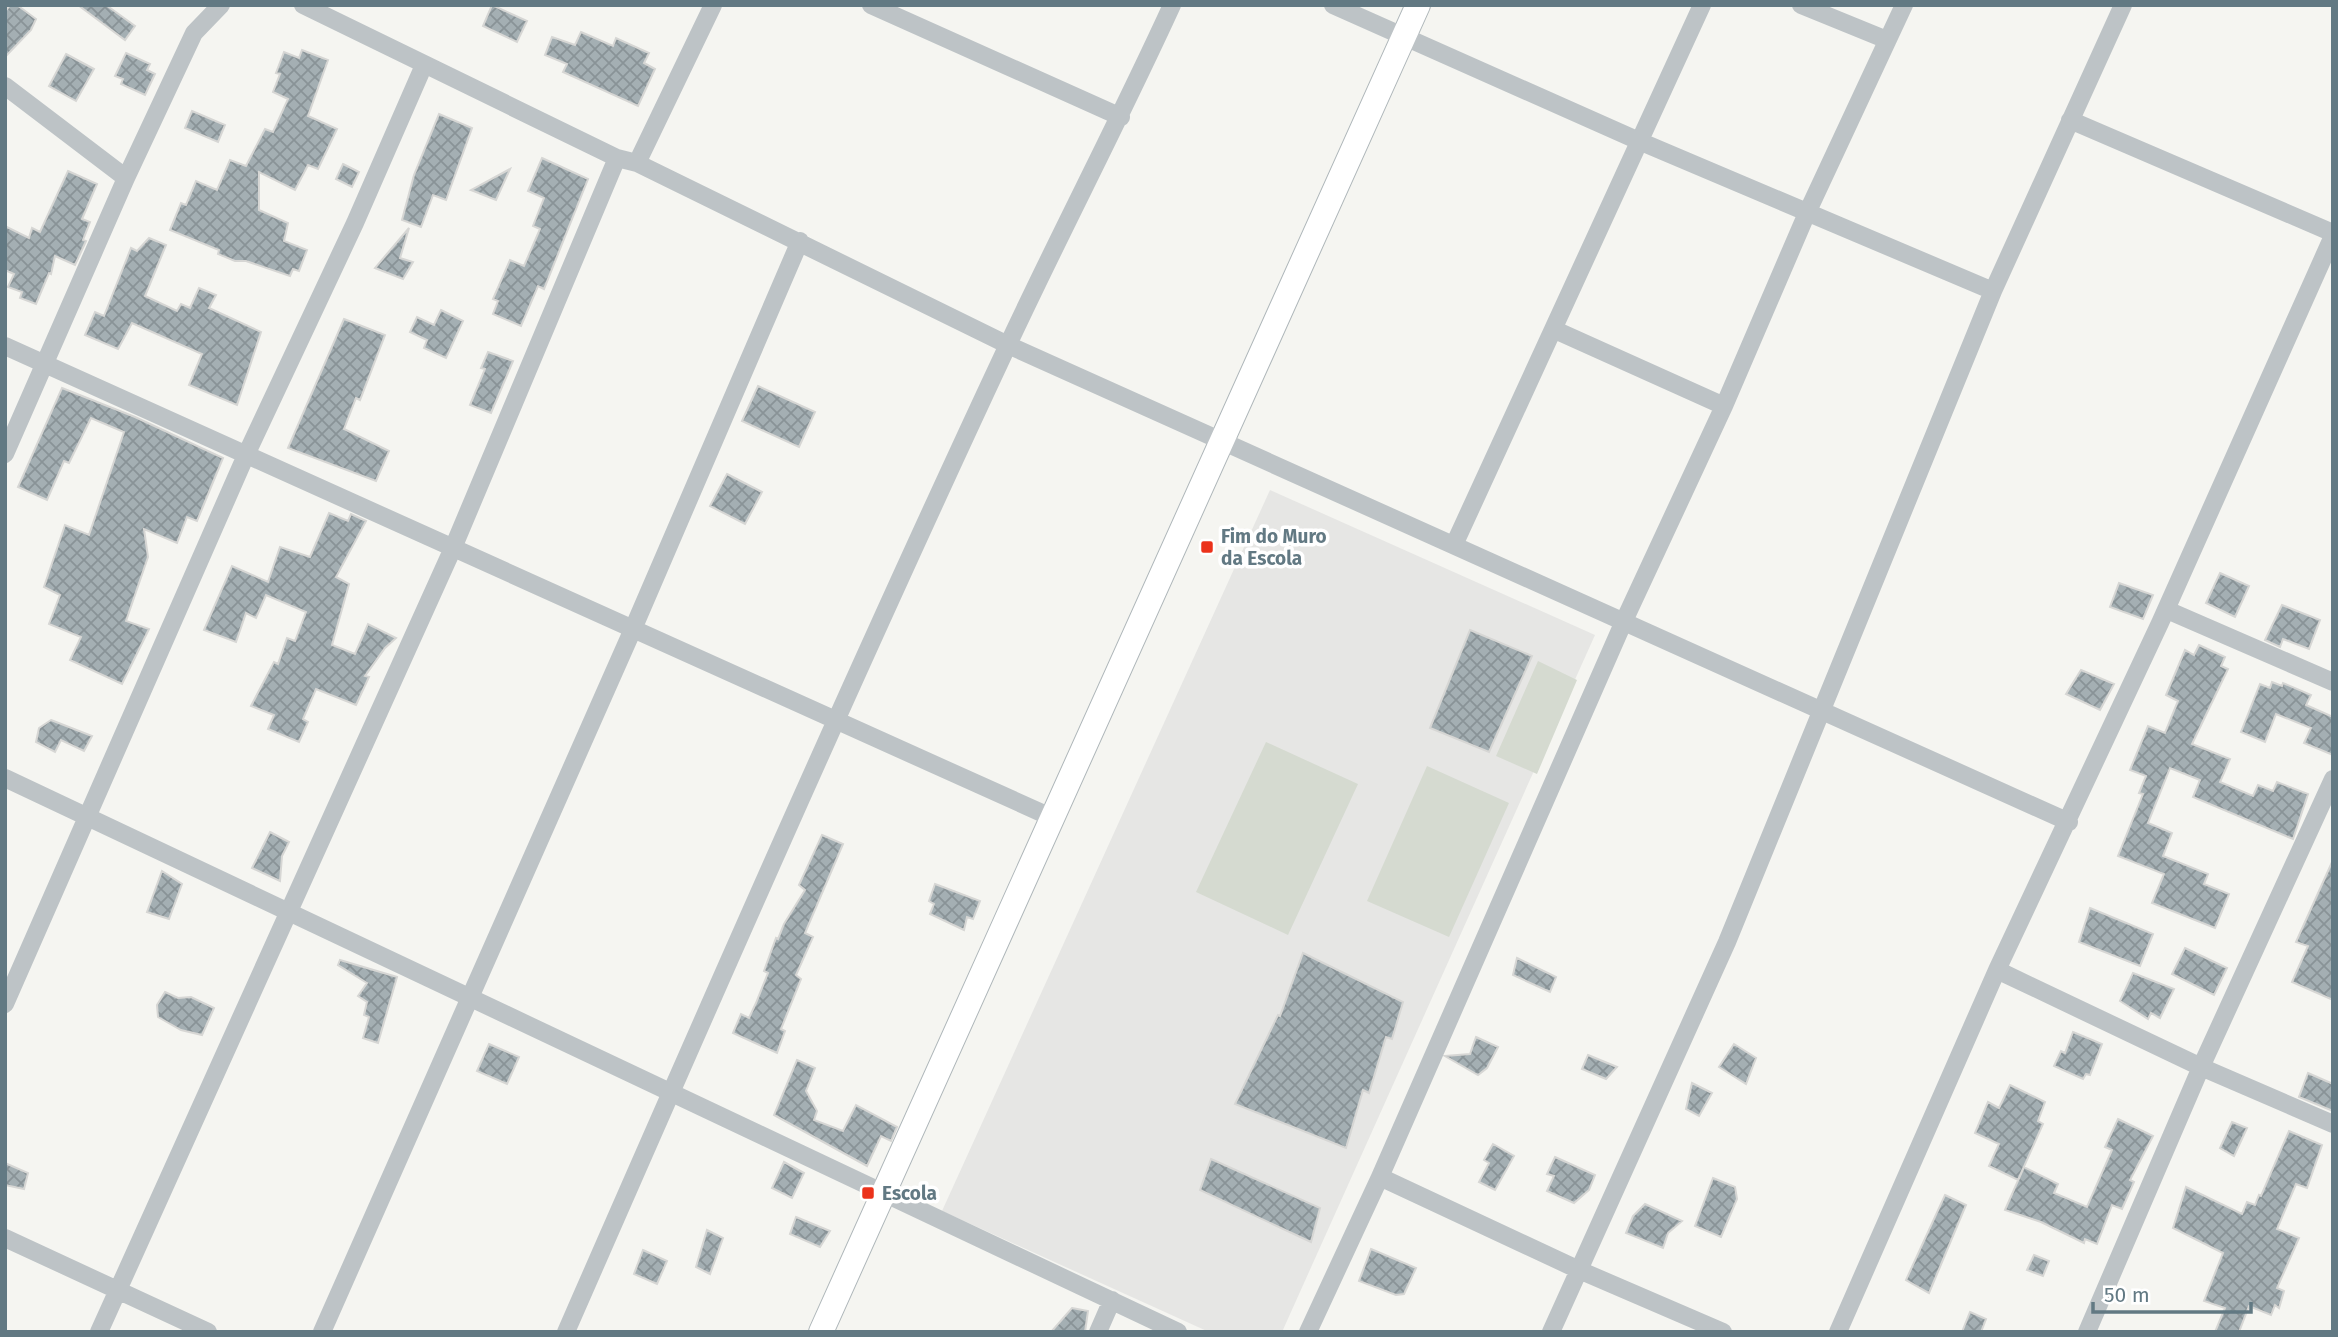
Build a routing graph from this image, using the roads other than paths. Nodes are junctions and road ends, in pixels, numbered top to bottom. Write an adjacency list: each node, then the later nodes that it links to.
1 (221, 5): 21 (street)
2 (303, 5): 14 (street)
3 (713, 5): 20 (street)
4 (871, 5): 16 (street)
5 (1172, 5): 16 (street)
6 (1333, 5): 12 (street)
7 (1418, 5): 12 (street)
8 (1702, 5): 18 (street)
9 (1801, 5): 13 (street)
10 (1904, 5): 13 (street)
11 (2123, 5): 17 (street)
12 (1404, 37): 18 (street); 31 (street)
13 (1887, 40): 22 (street)
14 (424, 65): 19 (street); 33 (street)
15 (5, 86): 21 (street)
16 (1121, 117): 27 (street)
17 (2070, 120): 23 (street); 25 (street)
18 (1639, 141): 22 (street); 26 (street)
19 (617, 158): 20 (street); 35 (street)
20 (637, 163): 24 (street)
21 (126, 178): 29 (street)
22 (1807, 213): 25 (street); 30 (street)
23 (2333, 234): 36 (street)
24 (800, 241): 27 (street); 38 (street)
25 (1993, 291): 40 (street)
26 (1555, 330): 30 (street); 34 (street)
27 (1008, 345): 31 (street); 41 (street)
28 (5, 346): 29 (street)
29 (45, 364): 32 (street); 33 (street)
30 (1724, 406): 37 (street)
31 (1223, 440): 34 (street); 45 (street)
32 (5, 454)
33 (246, 454): 35 (street); 44 (street)
34 (1454, 545): 37 (street)
35 (453, 548): 38 (street); 47 (street)
36 (2166, 610): 39 (street); 46 (street)
37 (1624, 621): 40 (street); 54 (street)
38 (633, 629): 41 (street); 49 (street)
39 (2333, 682)
40 (1823, 711): 46 (street); 57 (street)
41 (835, 720): 45 (street); 52 (street)
42 (5, 778): 44 (street)
43 (2333, 779): 51 (street)
44 (89, 818): 47 (street); 50 (street)
45 (1054, 818): 55 (street)
46 (2069, 822): 48 (street)
47 (288, 911): 49 (street); 58 (street)
48 (1997, 970): 51 (street); 70 (street)
49 (469, 996): 52 (street); 62 (street)
50 (5, 1004)
51 (2202, 1067): 53 (street); 71 (street)
52 (671, 1091): 55 (street); 63 (street)
53 (2333, 1124)
54 (1380, 1178): 57 (street); 67 (street)
55 (886, 1192): 59 (street); 64 (street)
56 (5, 1238): 58 (street)
57 (1579, 1270): 68 (street); 69 (street)
58 (118, 1290): 60 (street); 61 (street)
59 (1112, 1300): 65 (street); 66 (street)
60 (99, 1332)
61 (208, 1332)
62 (322, 1332)
63 (566, 1332)
64 (821, 1332)
65 (1098, 1332)
66 (1178, 1332)
67 (1308, 1332)
68 (1551, 1332)
69 (1723, 1332)
70 (1838, 1332)
71 (2087, 1332)

